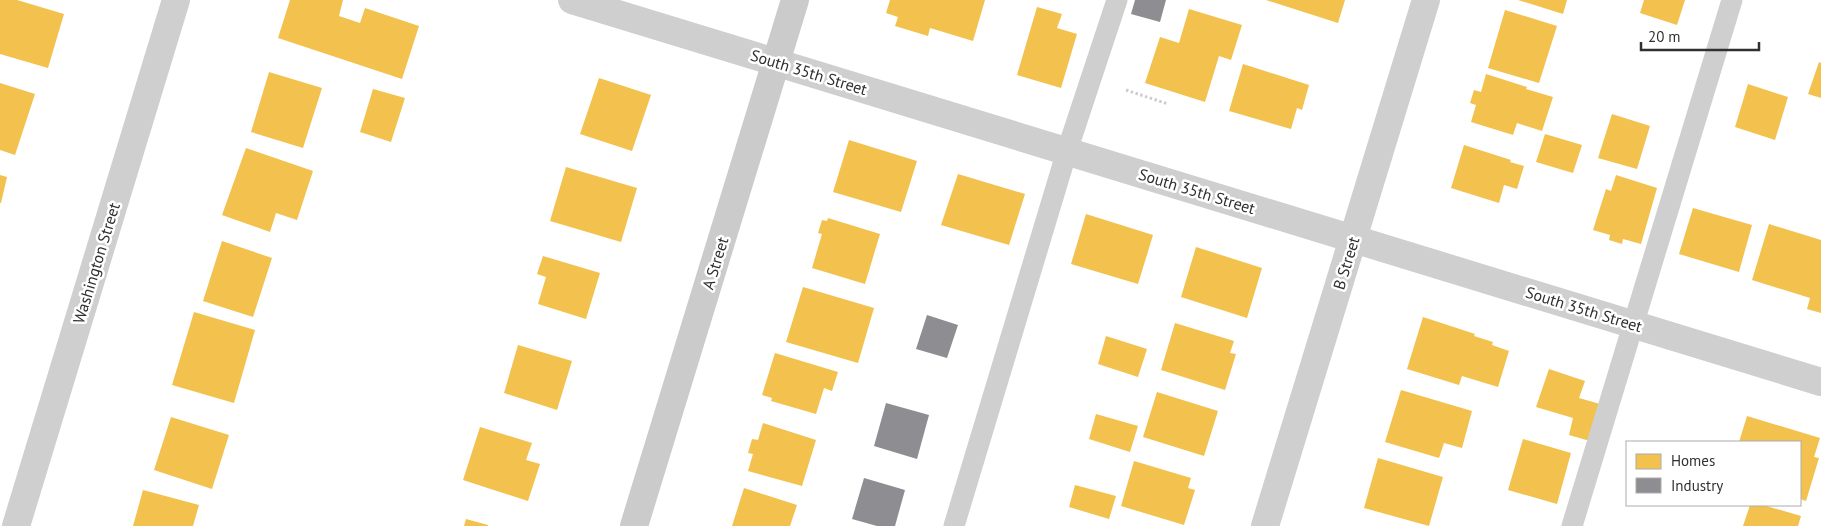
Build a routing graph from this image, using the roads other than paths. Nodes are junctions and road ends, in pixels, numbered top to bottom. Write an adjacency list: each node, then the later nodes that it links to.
1 (176, 0): 12 (street, Washington Street)
2 (572, 0): 7 (street, South 35th Street)
3 (795, 0): 7 (main road, A Street)
4 (1117, 0): 8 (lane)
5 (1426, 0): 9 (street, B Street)
6 (1732, 0): 10 (lane)
7 (776, 62): 8 (street, South 35th Street); 13 (main road, A Street)
8 (1067, 151): 9 (street, South 35th Street); 14 (lane)
9 (1353, 238): 10 (street, South 35th Street); 15 (street, B Street)
10 (1634, 324): 11 (street, South 35th Street); 16 (lane)
11 (1821, 382)
12 (16, 526)
13 (634, 526)
14 (954, 526)
15 (1265, 526)
16 (1572, 526)

